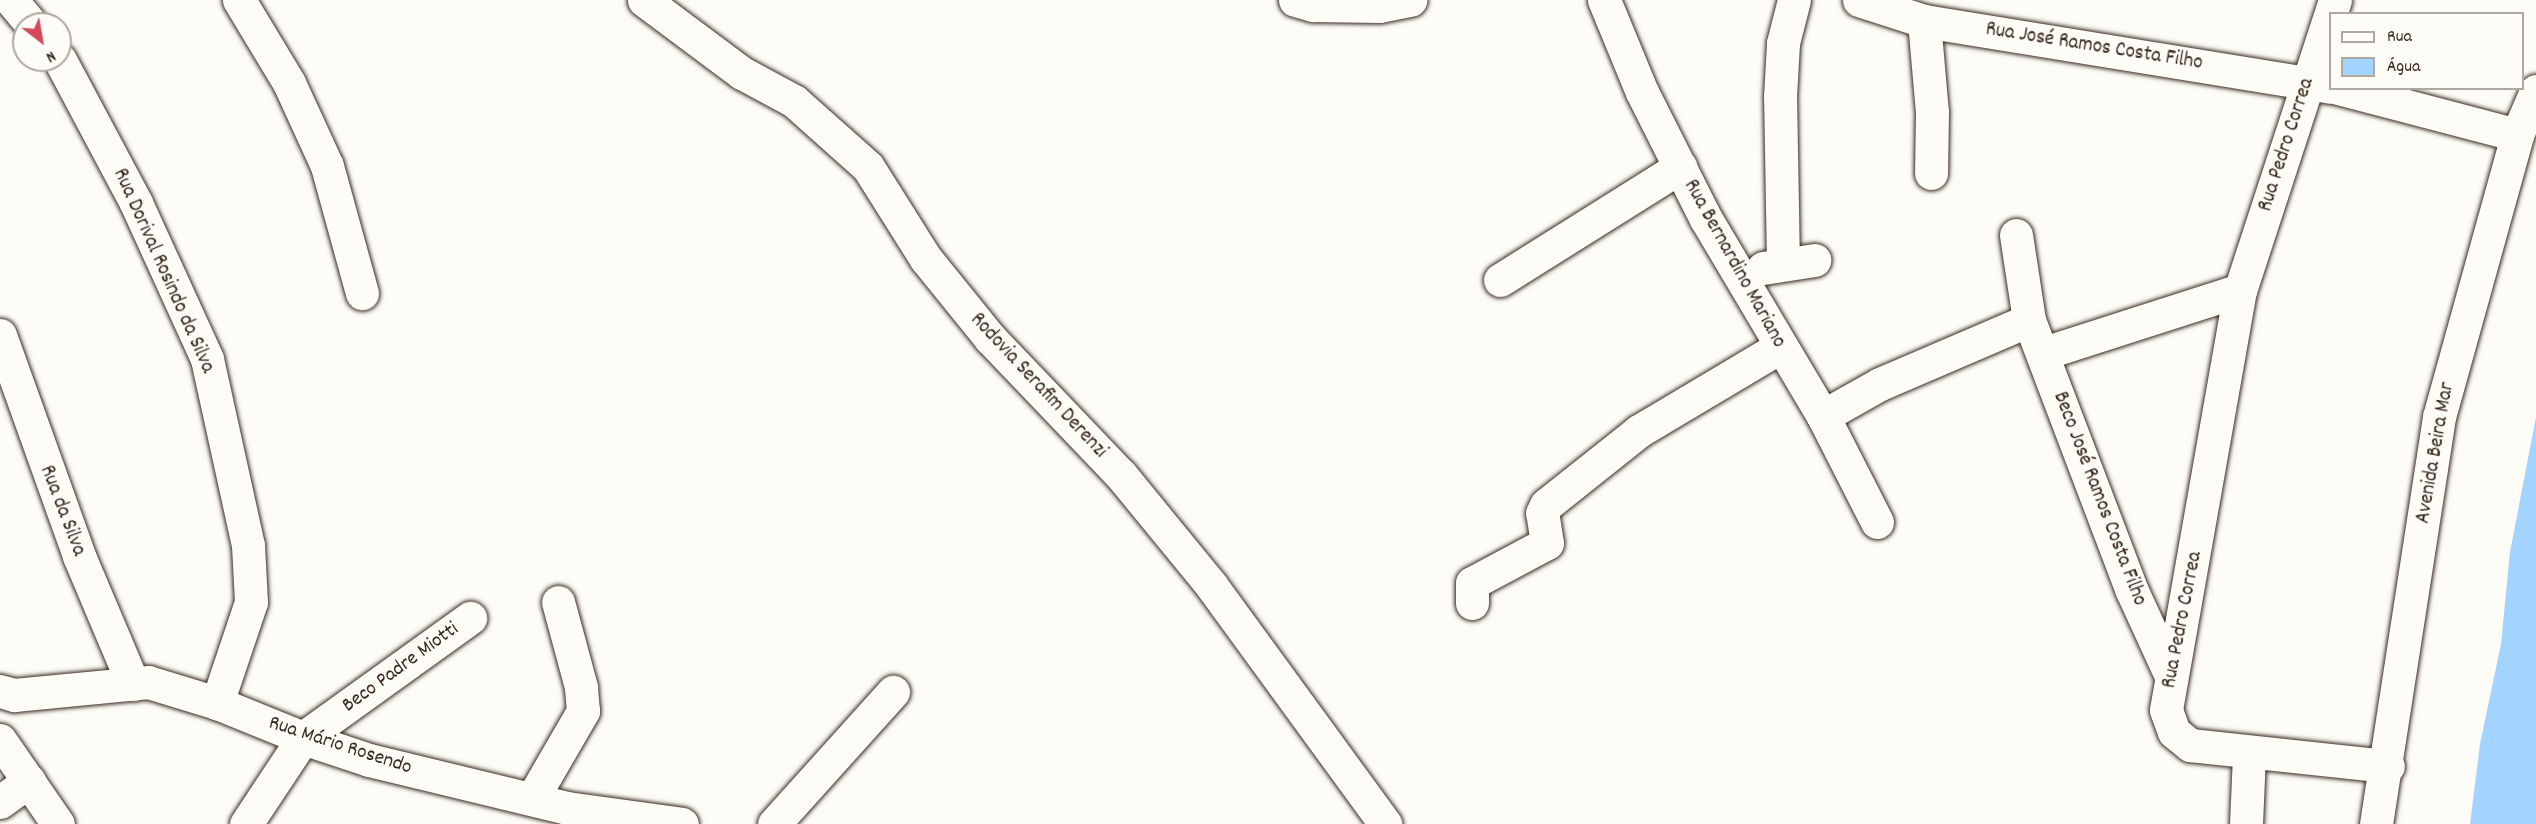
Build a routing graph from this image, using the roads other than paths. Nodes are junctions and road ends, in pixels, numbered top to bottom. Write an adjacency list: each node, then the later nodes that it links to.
1 (11, 0): 9 (street)
2 (239, 0): 23 (street)
3 (644, 0): 49 (street, Rodovia Serafim Derenzi)
4 (1295, 0): 5 (street)
5 (1410, 0)
6 (1604, 0): 17 (street, Rua Bernardino Mariano)
7 (1794, 0): 20 (street)
8 (1859, 0): 10 (street, Rua José Ramos Costa Filho)
9 (21, 12)
10 (1924, 21): 13 (street, Rua José Ramos Costa Filho); 18 (street)
11 (2329, 57): 13 (street, Rua Pedro Correa)
12 (66, 72): 37 (street, Rua Dorival Rosindo da Silva)
13 (2326, 85): 22 (street, Rua Pedro Correa)
14 (2345, 90): 16 (street, Rua José Ramos Costa Filho)
15 (2536, 91): 16 (street, Avenida Beira Mar)
16 (2517, 135): 41 (street, Avenida Beira Mar)
17 (1680, 167): 20 (street, Rua Bernardino Mariano); 21 (street)
18 (1931, 173)
19 (2016, 235): 24 (street, Beco José Ramos Costa Filho)
20 (1739, 273): 26 (street, Rua Bernardino Mariano)
21 (1500, 280)
22 (2240, 290): 27 (street); 33 (street, Rua Pedro Correa)
23 (362, 292)
24 (2029, 320): 27 (street, Beco José Ramos Costa Filho); 28 (street)
25 (0, 335): 34 (street, Rua da Silva)
26 (1780, 347): 28 (street, Rua Bernardino Mariano); 31 (street)
27 (2044, 353): 33 (street, Beco José Ramos Costa Filho)
28 (1823, 416): 29 (street, Rua Bernardino Mariano)
29 (1877, 522)
30 (558, 602): 43 (street)
31 (1472, 603)
32 (470, 618): 38 (street, Beco Padre Miotti)
33 (2171, 676): 40 (street, Rua Pedro Correa)
34 (133, 684): 35 (street, Rua Mário Rosendo); 37 (street, Rua Mário Rosendo)
35 (0, 690)
36 (893, 692): 48 (street)
37 (217, 703): 38 (street, Rua Mário Rosendo)
38 (303, 738): 43 (street, Rua Mário Rosendo); 46 (street)
39 (0, 740): 42 (street)
40 (2249, 754): 41 (street, Rua Pedro Correa); 50 (street)
41 (2388, 766): 51 (street, Avenida Beira Mar)
42 (29, 781): 44 (street); 45 (street)
43 (532, 799): 47 (street, Rua Mário Rosendo)
44 (0, 802)
45 (58, 824)
46 (246, 824)
47 (682, 824)
48 (774, 824)
49 (1385, 824)
50 (2246, 824)
51 (2376, 824)

